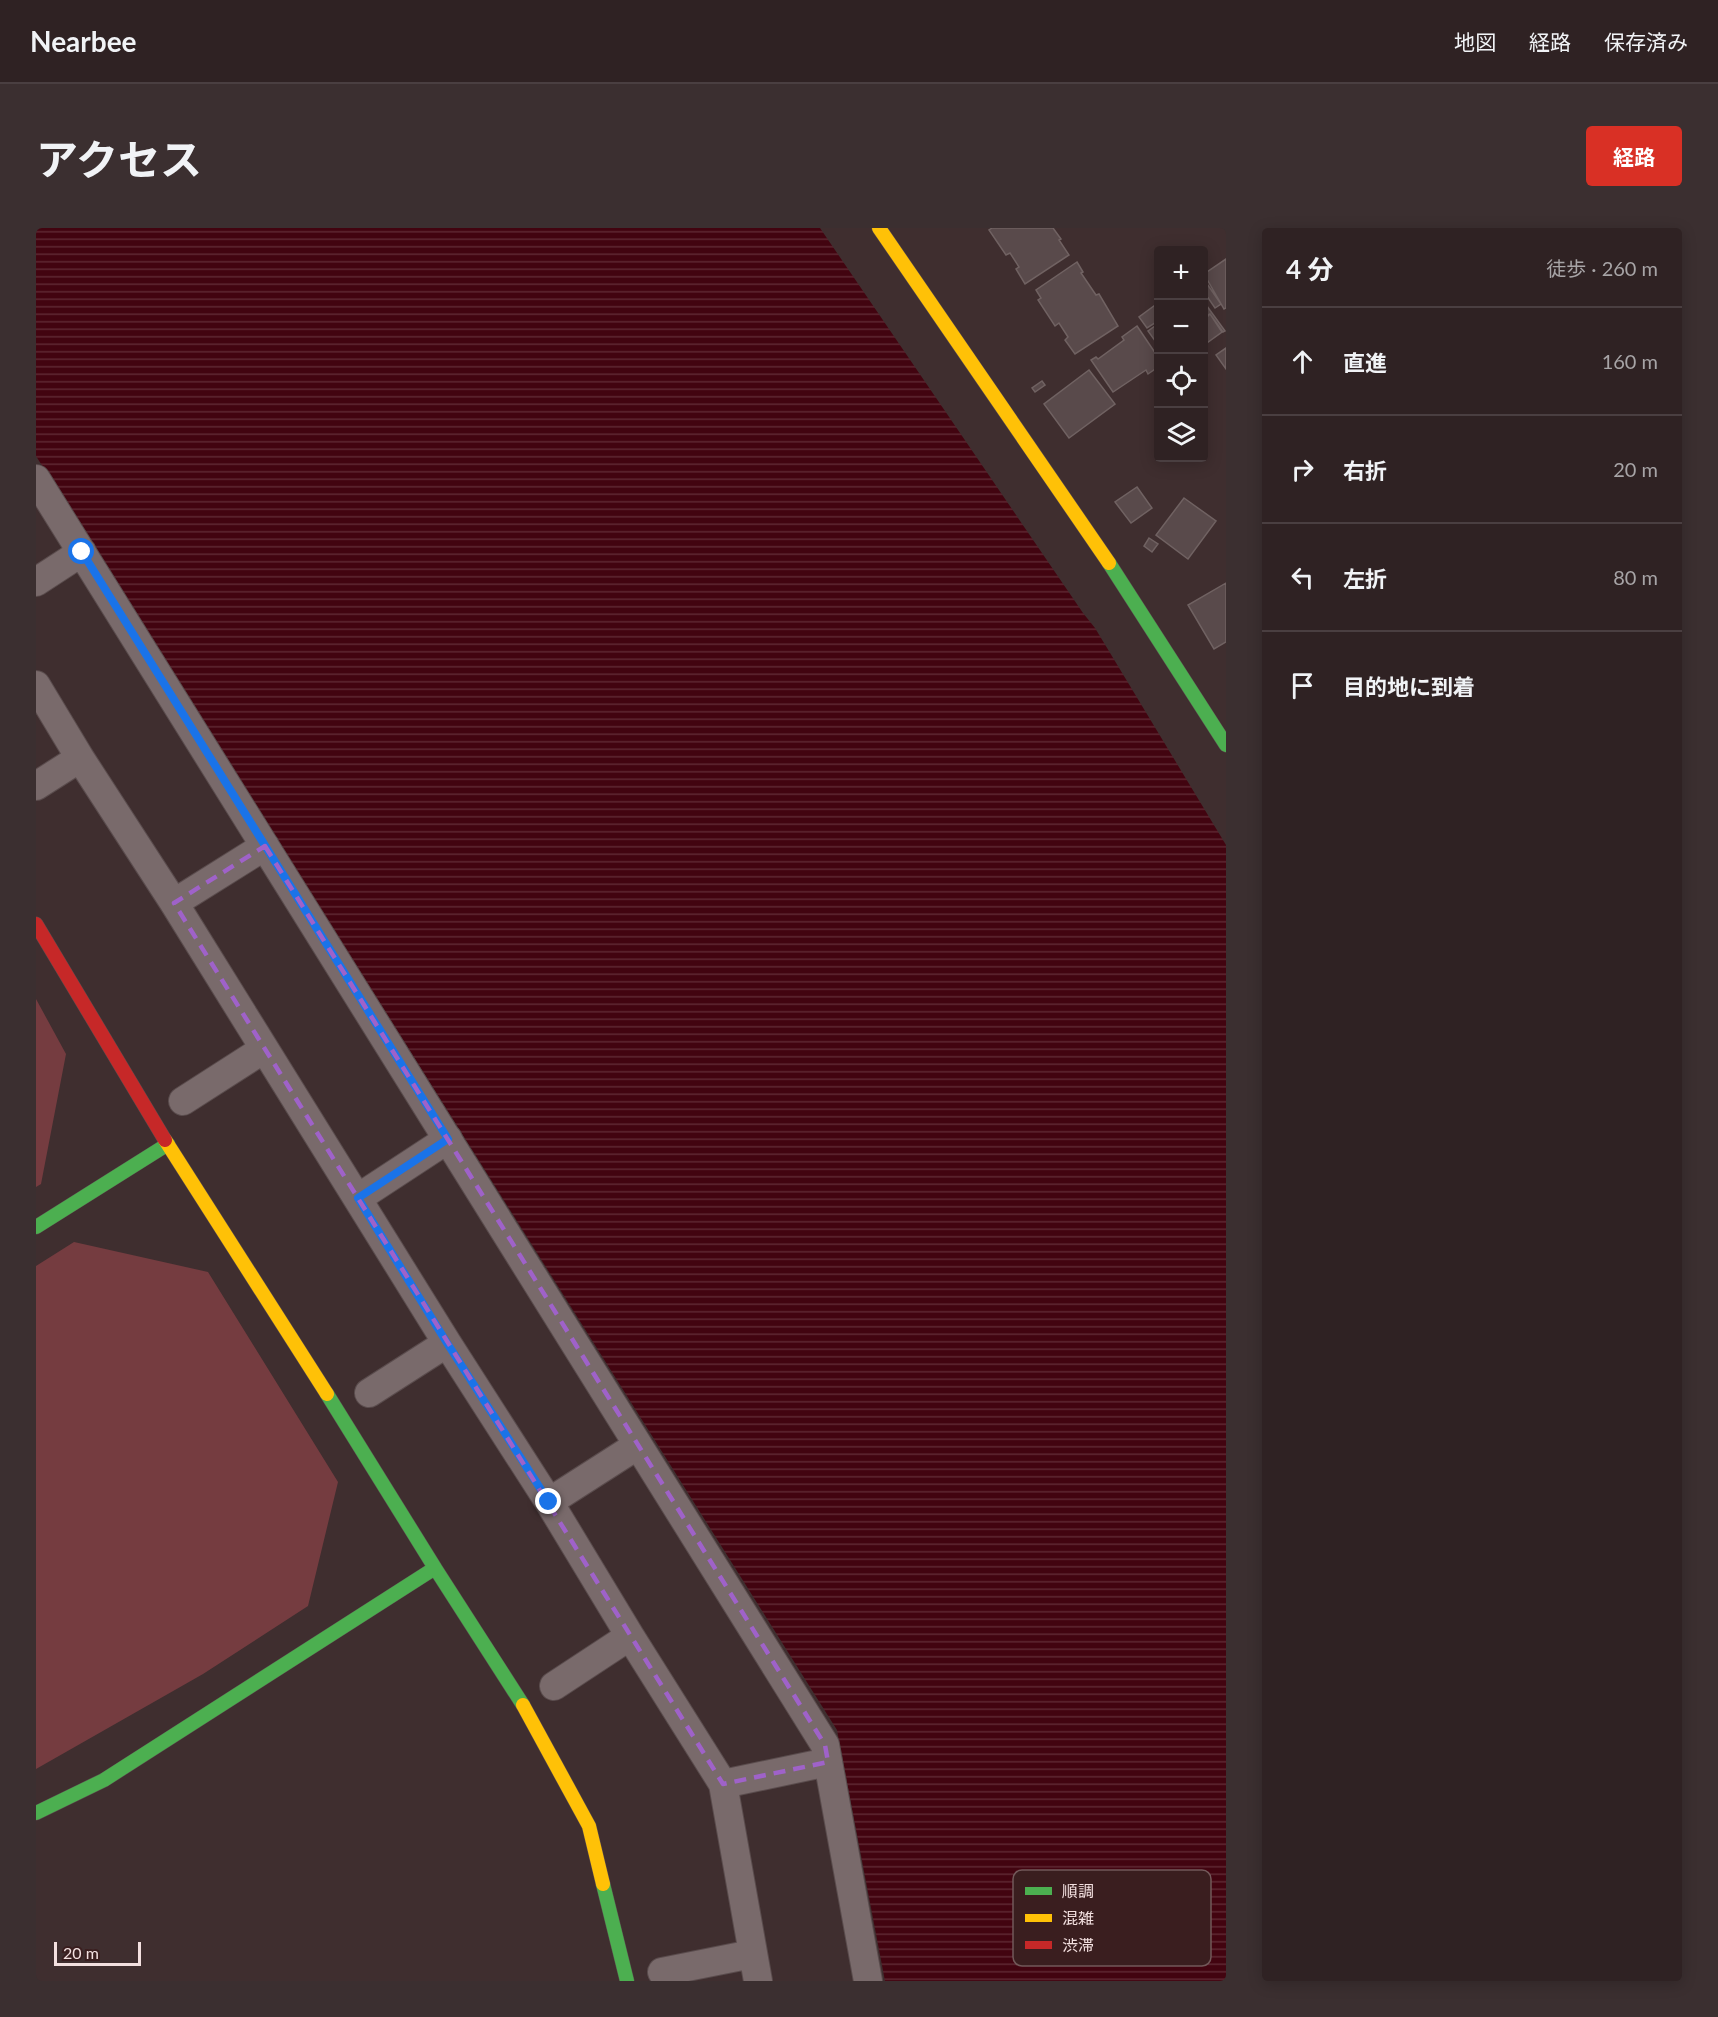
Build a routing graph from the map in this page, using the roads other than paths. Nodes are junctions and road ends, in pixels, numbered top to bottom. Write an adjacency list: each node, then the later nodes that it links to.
1 (879, 228): 6 (street)
2 (36, 479): 3 (street)
3 (82, 552): 4 (street); 9 (street)
4 (36, 582)
5 (36, 685): 7 (street)
6 (1226, 745)
7 (80, 758): 8 (street); 10 (street)
8 (36, 786)
9 (265, 846): 10 (street); 14 (street)
10 (174, 903): 12 (street)
11 (36, 924): 15 (street)
12 (264, 1049): 13 (street); 16 (street)
13 (183, 1101)
14 (448, 1139): 16 (street); 20 (street)
15 (168, 1144): 17 (street); 22 (street)
16 (358, 1198): 18 (street)
17 (36, 1227)
18 (447, 1343): 19 (street); 21 (street)
19 (369, 1393)
20 (638, 1445): 21 (street); 25 (street)
21 (549, 1502): 23 (street)
22 (435, 1568): 27 (street); 30 (street)
23 (630, 1636): 24 (street); 26 (street)
24 (554, 1686)
25 (828, 1762): 26 (street); 31 (street)
26 (723, 1784): 28 (street)
27 (36, 1813)
28 (755, 1968): 29 (street)
29 (662, 1972)
30 (627, 1981)
31 (868, 1981)

